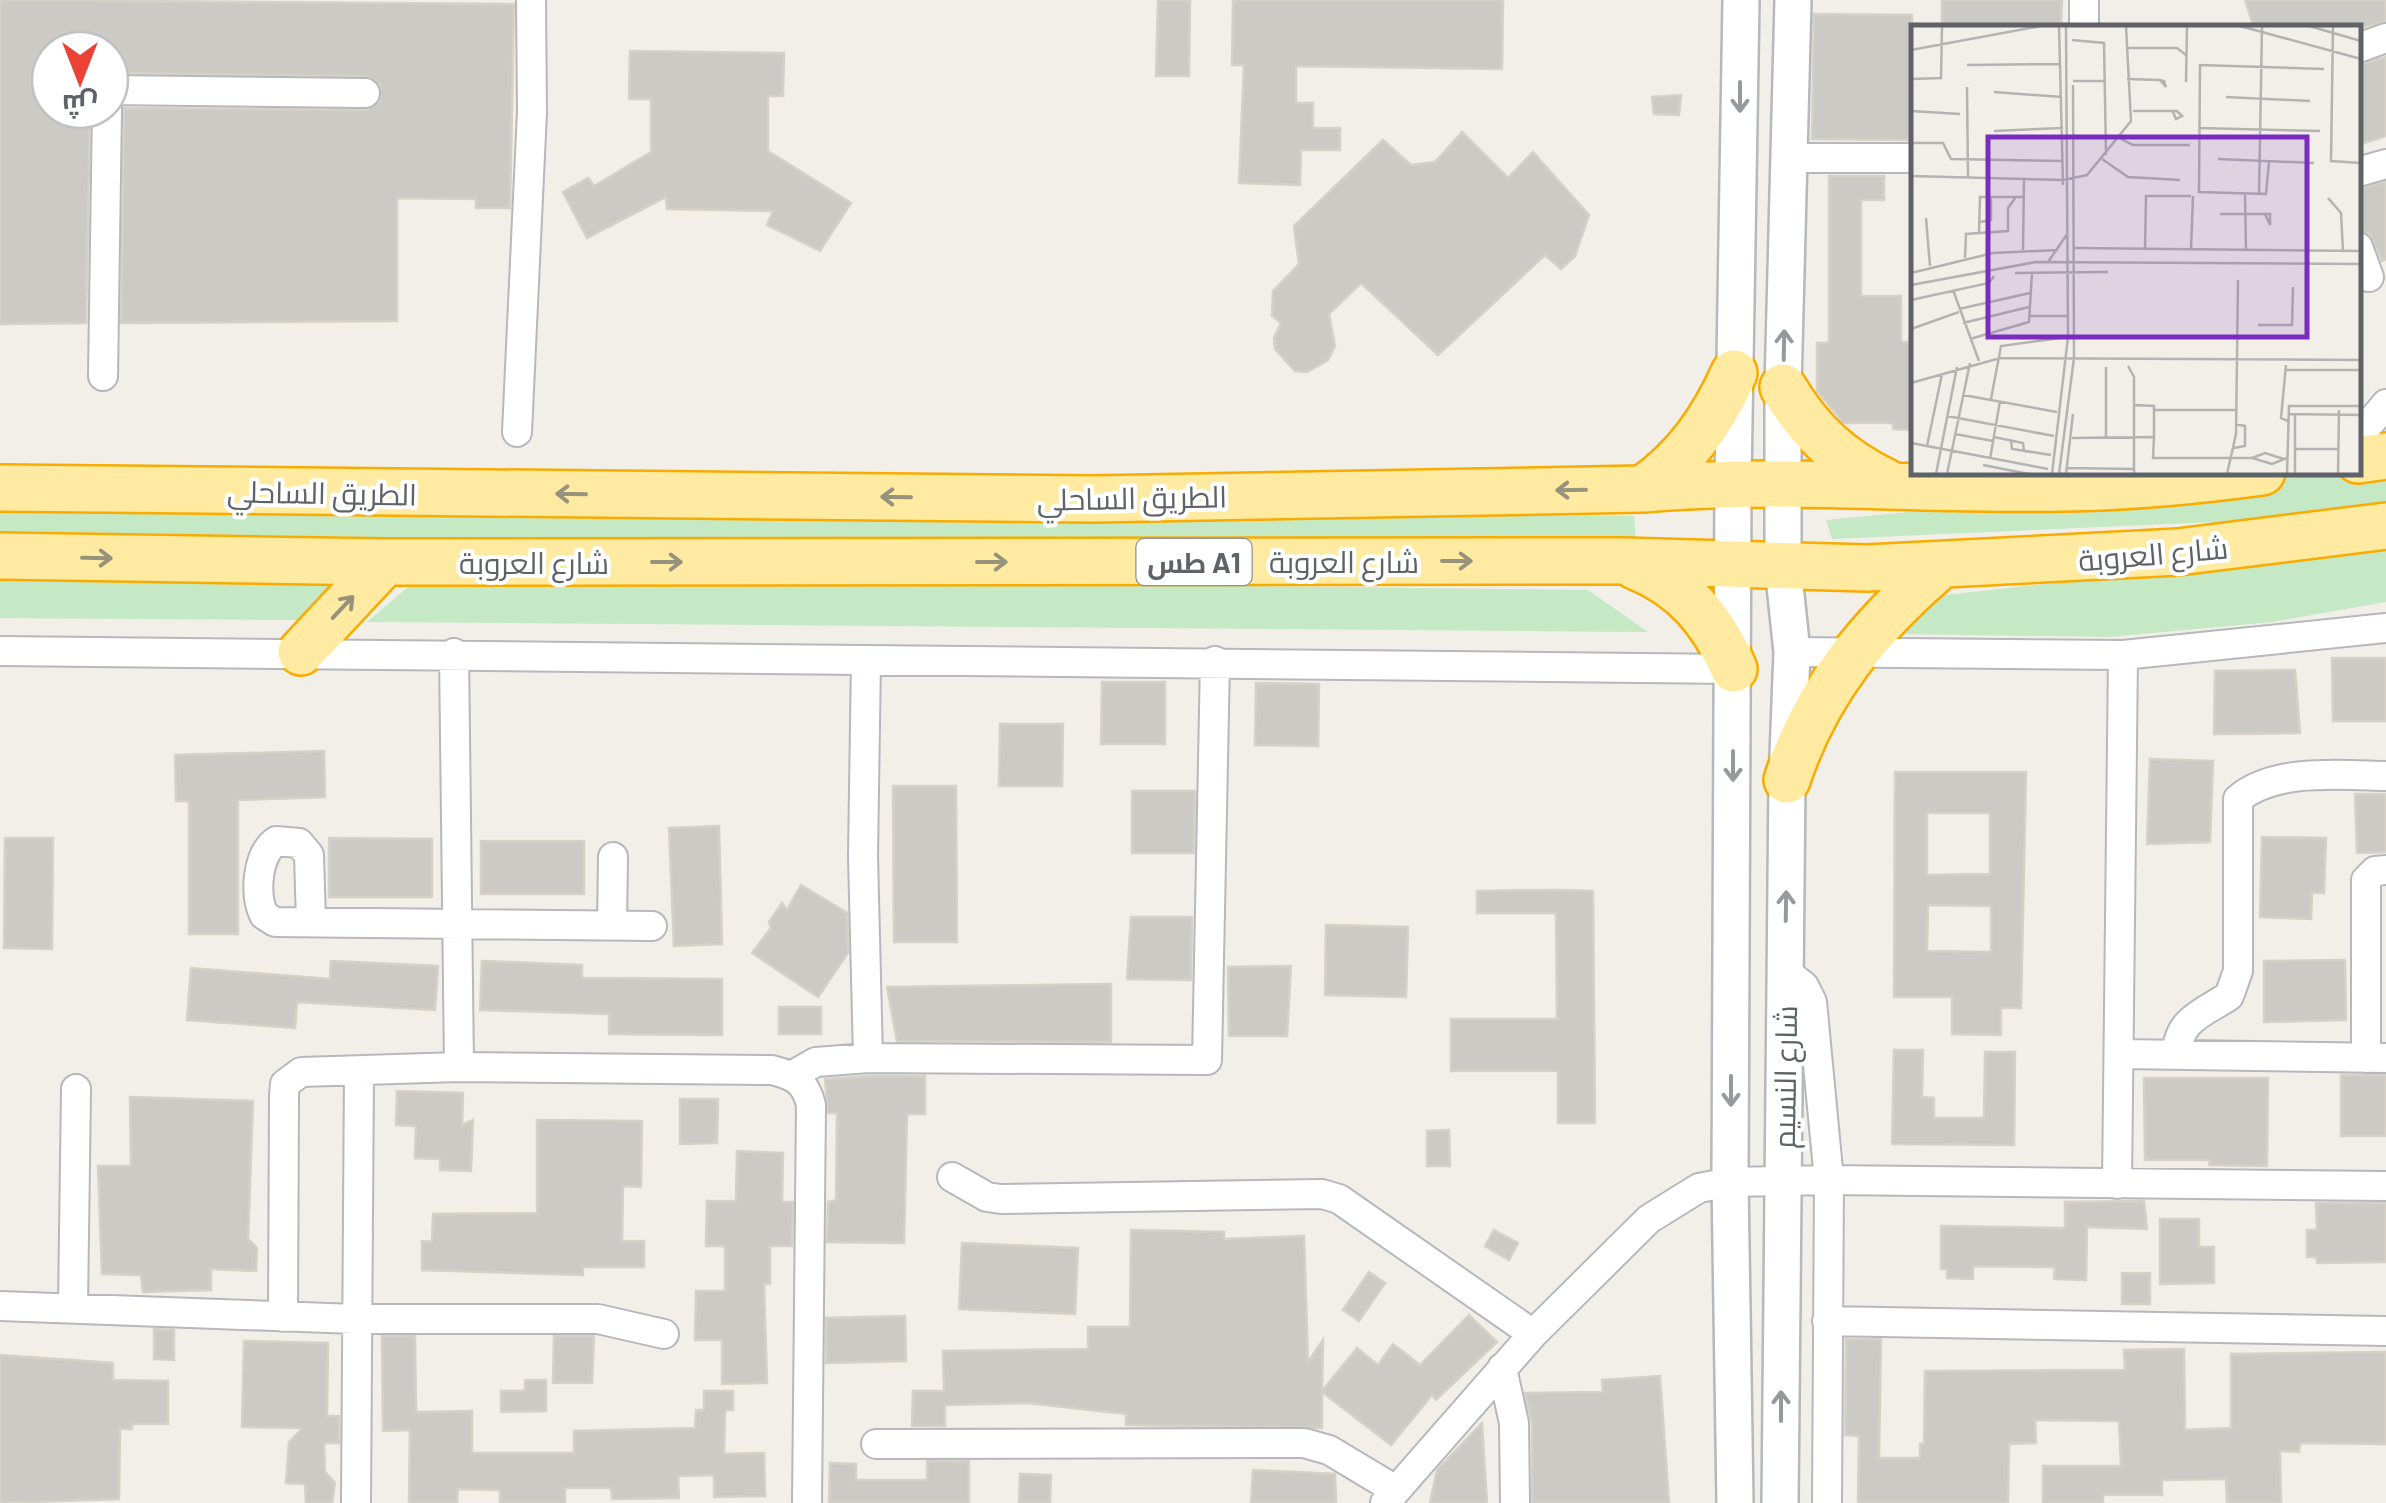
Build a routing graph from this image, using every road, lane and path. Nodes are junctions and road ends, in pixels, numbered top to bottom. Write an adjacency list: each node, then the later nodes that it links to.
1 (531, 0): 17 (street)
2 (1740, 0): 13 (street, شارع النسيم, one-way to 13)
3 (1798, 0): 9 (street, شارع النسيم)
4 (2386, 38): 5 (street)
5 (2361, 47)
6 (130, 90): 7 (street)
7 (365, 93)
8 (108, 130): 14 (street)
9 (1788, 158): 10 (street); 15 (street, شارع النسيم, one-way to 9)
10 (1911, 158)
11 (2386, 164): 12 (street)
12 (2361, 171)
13 (1734, 372): 23 (street, شارع النسيم); 27 (highway)
14 (103, 376)
15 (1783, 388): 24 (highway); 25 (street, شارع النسيم)
16 (2386, 404): 18 (street)
17 (517, 432)
18 (2361, 434)
19 (2386, 456): 20 (highway)
20 (2361, 460)
21 (2240, 475): 22 (highway, الطريق الساحلي / طس A1)
22 (2062, 480): 24 (highway, الطريق الساحلي / طس A1)
23 (1732, 482): 25 (highway, الطريق الساحلي / طس A1); 27 (highway, الطريق الساحلي / طس A1); 32 (street, شارع النسيم)
24 (1888, 483): 25 (highway, الطريق الساحلي / طس A1)
25 (1782, 484): 34 (street, شارع النسيم)
26 (0, 488): 27 (highway, الطريق الساحلي / طس A1, one-way to 26)
27 (1644, 489)
28 (2386, 526): 33 (highway, شارع العروبة / طس A1)
29 (0, 556): 31 (highway, شارع العروبة / طس A1, one-way to 31)
30 (1624, 561): 31 (highway, شارع العروبة / طس A1, one-way to 30); 32 (highway, شارع العروبة / طس A1); 44 (highway)
31 (384, 562): 37 (highway, one-way to 31)
32 (1734, 566): 34 (highway, شارع العروبة / طس A1); 44 (street, شارع النسيم)
33 (1940, 566): 34 (highway, شارع العروبة / طس A1); 39 (highway)
34 (1783, 567): 38 (street, شارع النسيم)
35 (2386, 628): 41 (street)
36 (0, 651): 37 (street)
37 (301, 652): 40 (street)
38 (1792, 652): 39 (street); 46 (street, شارع النسيم)
39 (1854, 652): 41 (street); 46 (highway)
40 (454, 653): 42 (street); 50 (street)
41 (2124, 656): 54 (street)
42 (866, 660): 43 (street); 56 (street)
43 (1214, 661): 44 (street); 56 (street)
44 (1734, 669): 65 (street, شارع النسيم, one-way to 65)
45 (2386, 776): 55 (street)
46 (1787, 780): 53 (street, شارع النسيم, one-way to 46)
47 (613, 857): 51 (street)
48 (2386, 870): 57 (street)
49 (311, 922): 50 (street)
50 (457, 922): 51 (street); 58 (street)
51 (612, 925): 52 (street)
52 (652, 926)
53 (1785, 971): 63 (street); 64 (street, شارع النسيم)
54 (2121, 1054): 55 (street); 66 (street)
55 (2177, 1055): 57 (street)
56 (868, 1058): 60 (street)
57 (2376, 1058)
58 (459, 1067): 59 (street); 60 (street)
59 (359, 1070): 70 (street); 71 (street)
60 (794, 1076): 80 (street)
61 (76, 1089): 69 (street)
62 (952, 1177): 75 (street)
63 (1829, 1180): 64 (street); 66 (street); 72 (street)
64 (1782, 1181): 65 (street); 83 (street, شارع النسيم, one-way to 64)
65 (1730, 1182): 75 (street); 82 (street, شارع النسيم)
66 (2117, 1184): 67 (street)
67 (2386, 1186)
68 (0, 1306): 69 (street)
69 (73, 1308): 70 (street)
70 (283, 1317): 71 (street)
71 (355, 1320): 74 (street); 79 (street)
72 (1826, 1321): 73 (street); 84 (street)
73 (2386, 1331)
74 (664, 1334)
75 (1533, 1334): 76 (street)
76 (1502, 1368): 78 (street); 81 (street)
77 (876, 1444): 78 (street)
78 (1390, 1496)
79 (356, 1503)
80 (807, 1503)
81 (1515, 1503)
82 (1735, 1503)
83 (1780, 1503)
84 (1828, 1503)

